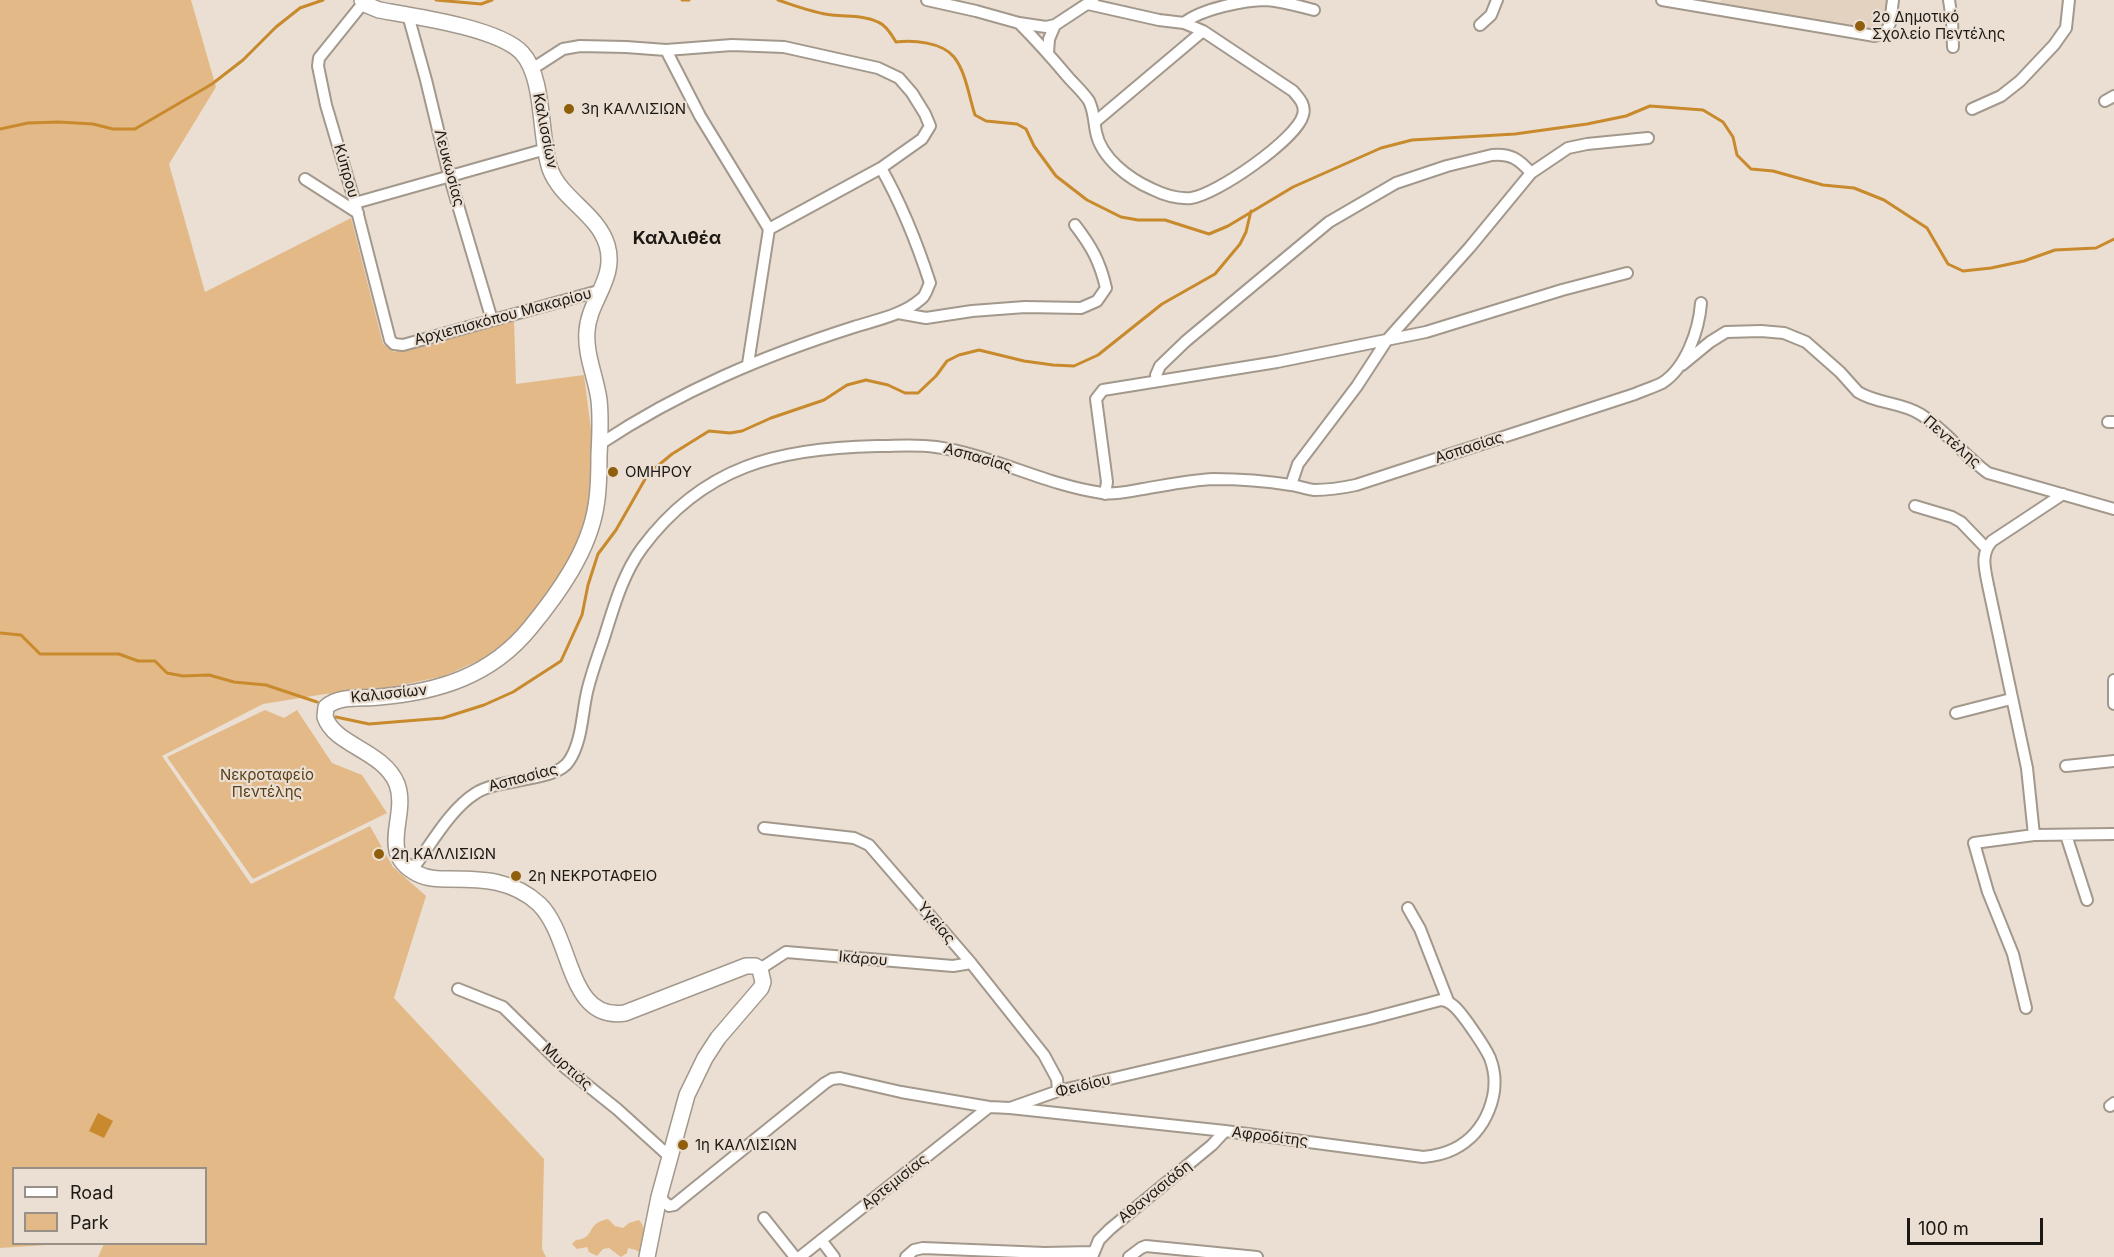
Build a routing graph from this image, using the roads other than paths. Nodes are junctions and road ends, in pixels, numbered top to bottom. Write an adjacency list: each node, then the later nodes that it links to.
1 (927, 0): 12 (street)
2 (1497, 0): 15 (street)
3 (1662, 0): 9 (street)
4 (1893, 0): 9 (street)
5 (1949, 0): 17 (street)
6 (2069, 0): 21 (street)
7 (363, 1): 11 (main road, Καλισσίων); 29 (street, Κύπρου)
8 (1090, 2): 13 (street); 14 (street)
9 (1697, 2)
10 (1314, 10): 13 (street)
11 (408, 15): 20 (main road, Καλισσίων); 27 (street, Λευκωσίας)
12 (1018, 23): 14 (street); 19 (street)
13 (1184, 23): 16 (street)
14 (1055, 24): 19 (street)
15 (1480, 25)
16 (1203, 31): 22 (street); 22 (street)
17 (1953, 47)
18 (666, 50): 20 (street); 25 (street); 31 (street)
19 (1048, 53): 22 (street)
20 (532, 69): 24 (main road, Καλισσίων)
21 (1972, 109)
22 (1095, 122)
23 (1648, 138): 26 (street)
24 (546, 149): 27 (street); 33 (main road, Καλισσίων)
25 (880, 168): 31 (street); 35 (street)
26 (1531, 173): 37 (street); 41 (street)
27 (449, 175): 29 (street); 36 (street, Λευκωσίας)
28 (305, 179): 29 (street)
29 (356, 208): 38 (street, Κύπρου)
30 (1075, 225): 35 (street)
31 (769, 229): 39 (street)
32 (1627, 273): 37 (street)
33 (602, 290): 36 (street, Αρχιεπισκόπου Μακαρίου); 42 (main road, Καλισσίων)
34 (1701, 303): 40 (street, Ασπασίας)
35 (898, 313): 39 (street)
36 (492, 320): 38 (street, Αρχιεπισκόπου Μακαρίου)
37 (1387, 340): 41 (street); 43 (street)
38 (403, 345)
39 (748, 364): 42 (street)
40 (1679, 367): 43 (street, Ασπασίας); 45 (street, Πεντέλης)
41 (1157, 380): 44 (street)
42 (600, 444): 59 (main road, Καλισσίων)
43 (1292, 485): 44 (street, Ασπασίας)
44 (1105, 494): 59 (street, Ασπασίας)
45 (2063, 494): 47 (street, Πεντέλης); 48 (street)
46 (1915, 506): 48 (street)
47 (2114, 509)
48 (1986, 548): 50 (street)
49 (2114, 687): 51 (street)
50 (2012, 699): 52 (street); 57 (street)
51 (2114, 704)
52 (1956, 713)
53 (2114, 761): 54 (street)
54 (2066, 766)
55 (764, 828): 62 (street, Υγείας)
56 (2114, 834): 58 (street)
57 (2034, 835): 58 (street); 66 (street)
58 (2066, 835): 60 (street)
59 (412, 870): 63 (main road)
60 (2087, 900)
61 (1408, 908): 65 (street)
62 (971, 963): 63 (street, Ικάρου); 67 (street, Υγείας)
63 (760, 969): 71 (main road)
64 (458, 989): 71 (street, Μυρτιάς)
65 (1448, 1001): 67 (street, Φειδίου); 70 (street, Αφροδίτης)
66 (2026, 1008)
67 (1058, 1091): 69 (street, Φειδίου)
68 (989, 1107): 69 (street, Φειδίου); 72 (street, Φειδίου); 74 (street, Αρτεμισίας)
69 (1010, 1108): 70 (street, Αφροδίτης)
70 (1226, 1131): 76 (street, Αθανασιάδη)
71 (670, 1157): 72 (main road)
72 (659, 1197): 77 (main road)
73 (764, 1218): 78 (street)
74 (821, 1240): 78 (street, Αρτεμισίας); 79 (street)
75 (1044, 1255): 76 (street); 80 (street)
76 (1092, 1255)
77 (647, 1257)
78 (798, 1257)
79 (834, 1257)
80 (906, 1257)
81 (1129, 1257): 82 (street)
82 (1257, 1257)

